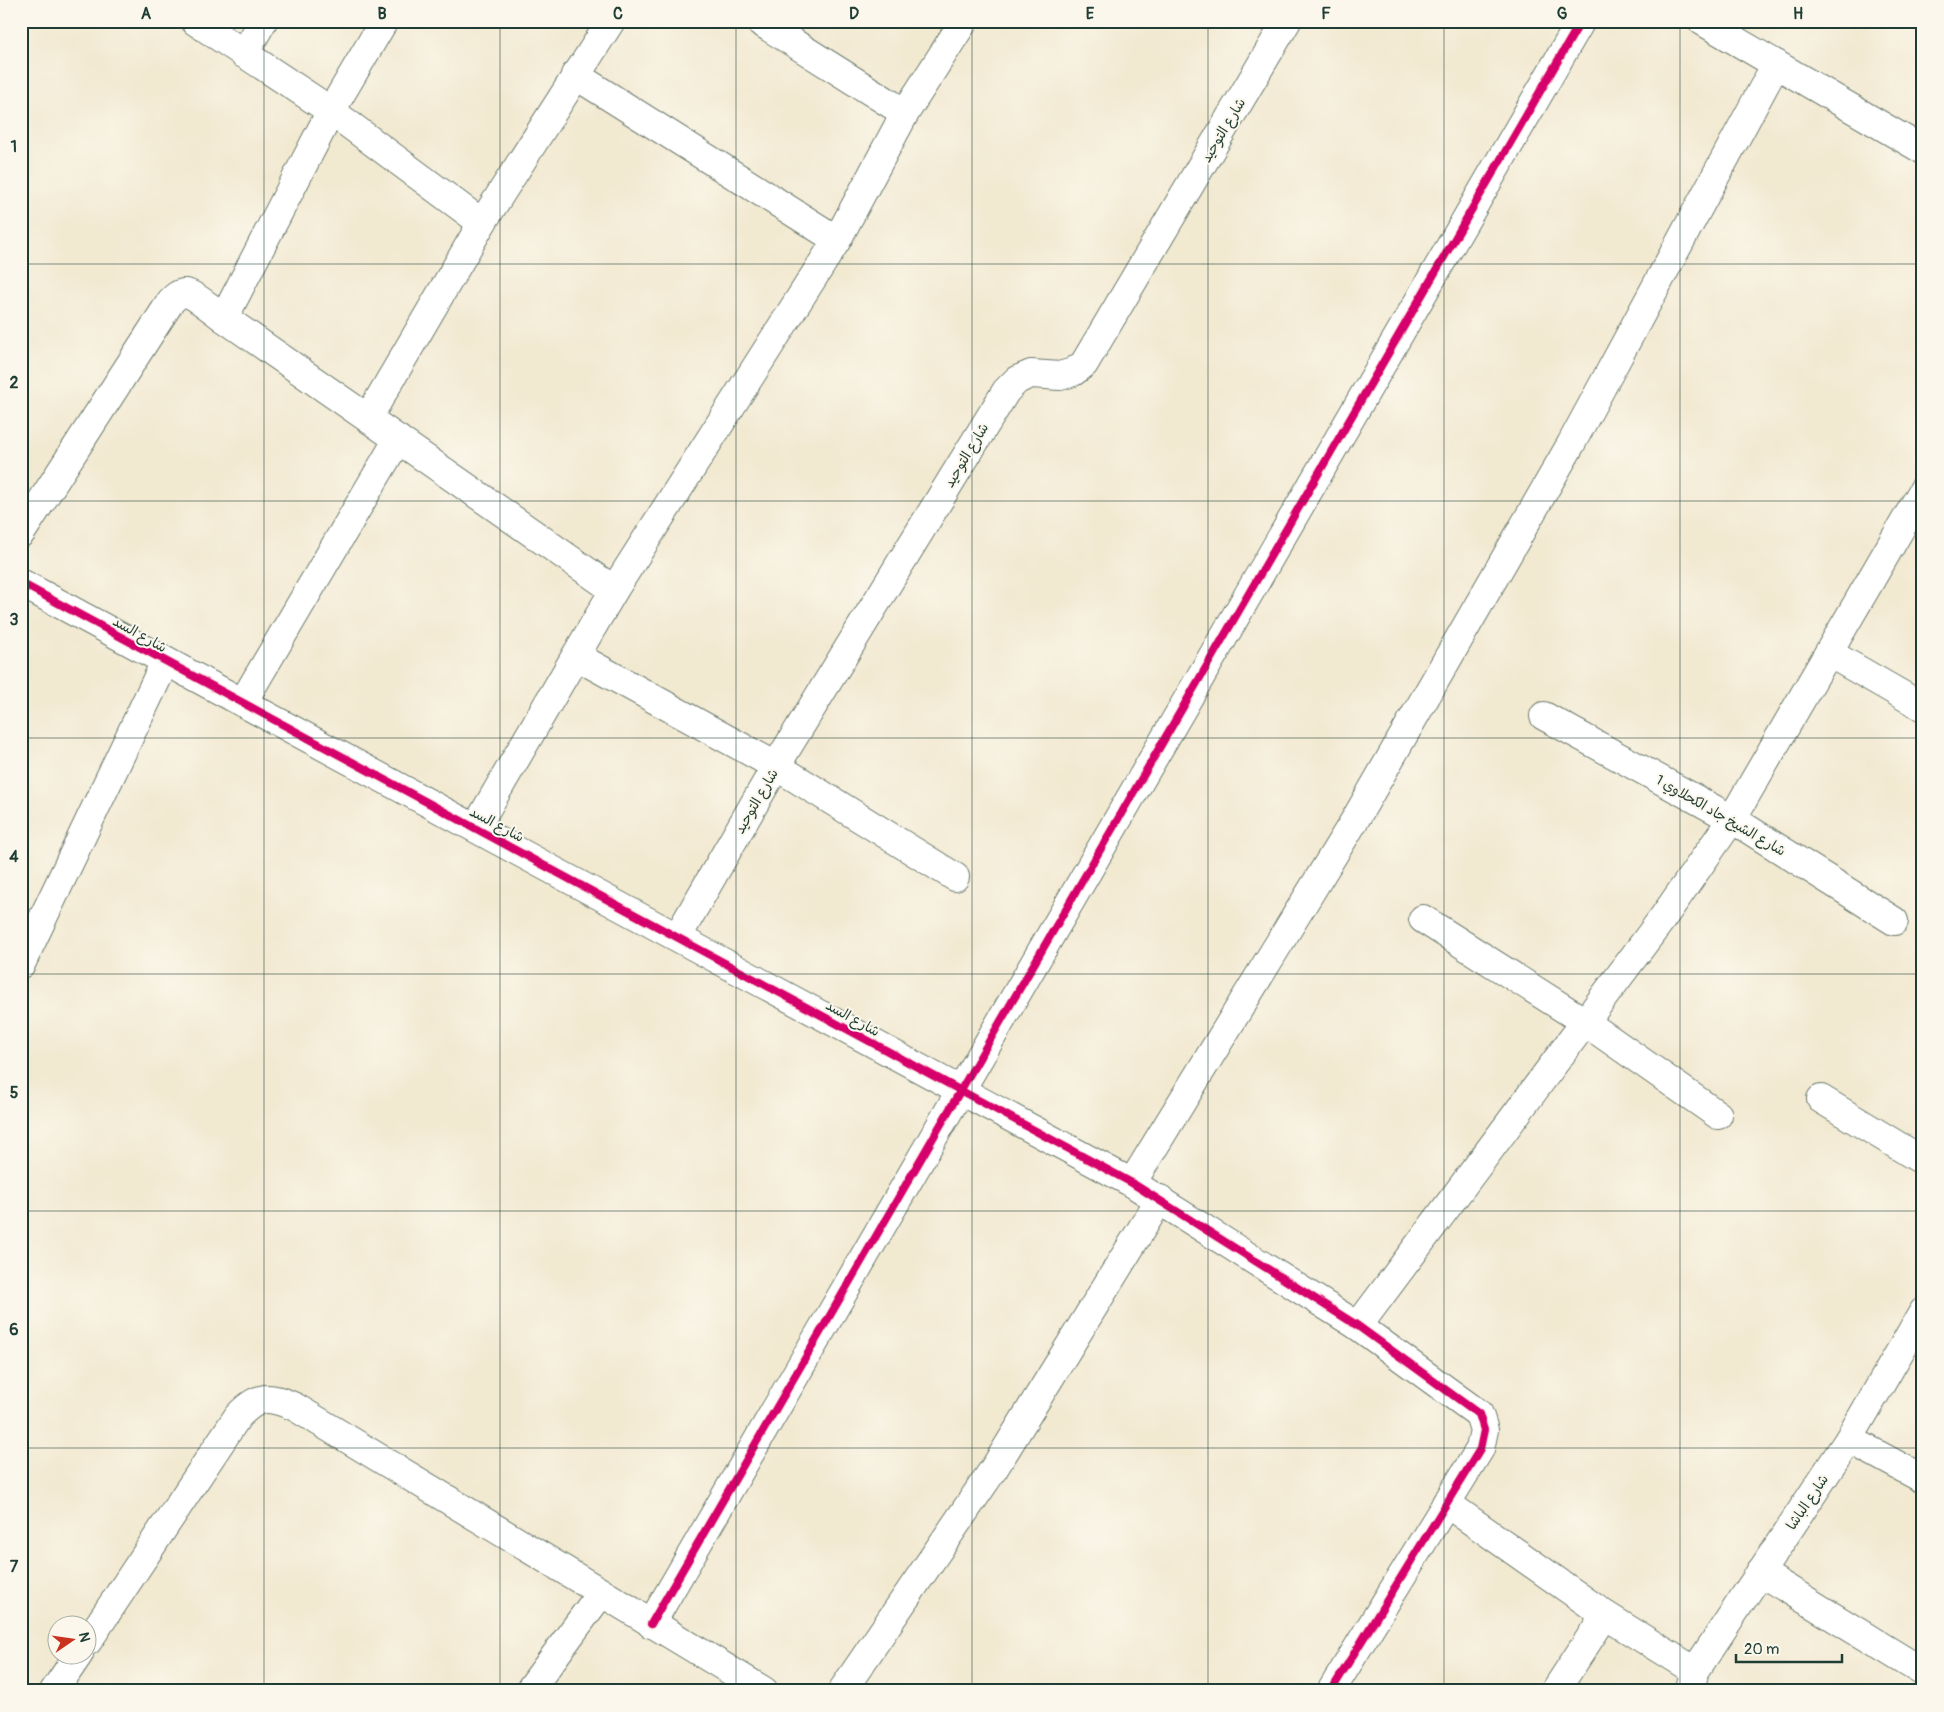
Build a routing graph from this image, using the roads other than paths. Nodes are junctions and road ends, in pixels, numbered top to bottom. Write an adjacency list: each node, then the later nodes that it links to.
1 (195, 21): 10 (street)
2 (263, 21): 10 (street)
3 (384, 21): 13 (street)
4 (611, 21): 12 (street)
5 (759, 21): 14 (street)
6 (964, 21): 14 (street)
7 (1287, 21): 32 (street, شارع التوحيد)
8 (1581, 21): 41 (street)
9 (1702, 21): 11 (street)
10 (244, 54): 13 (street)
11 (1776, 64): 15 (street); 45 (street)
12 (575, 75): 16 (street); 17 (street)
13 (330, 111): 16 (street); 18 (street)
14 (905, 113): 17 (street)
15 (1923, 150)
16 (482, 223): 19 (street)
17 (837, 240): 25 (street)
18 (224, 318): 19 (street); 23 (street)
19 (368, 418): 20 (street)
20 (398, 439): 25 (street); 29 (street)
21 (1923, 490): 22 (street)
22 (1916, 517): 26 (street)
23 (21, 533)
24 (21, 583): 28 (street, شارع السد)
25 (614, 590): 27 (street)
26 (1829, 653): 30 (street); 33 (street)
27 (576, 656): 32 (street); 34 (street)
28 (165, 662): 29 (street, شارع السد); 39 (street)
29 (243, 702): 34 (street, شارع السد)
30 (1923, 707)
31 (1544, 716): 33 (street, شارع الشيخ جاد الكحلاوي 1)
32 (776, 766): 35 (street); 38 (street, شارع التوحيد)
33 (1732, 819): 37 (street, شارع الشيخ جاد الكحلاوي 1); 40 (street)
34 (476, 827): 38 (street, شارع السد)
35 (955, 877)
36 (1423, 919): 40 (street)
37 (1894, 921)
38 (678, 936): 41 (street, شارع السد)
39 (21, 964)
40 (1585, 1022): 43 (street); 48 (street)
41 (960, 1090): 45 (street, شارع السد); 55 (street)
42 (1821, 1099): 44 (street)
43 (1718, 1115)
44 (1923, 1161)
45 (1132, 1182): 46 (street, شارع السد)
46 (1160, 1198): 48 (street, شارع السد); 63 (street)
47 (1923, 1312): 49 (street, شارع الباشا)
48 (1358, 1326): 51 (street, شارع السد)
49 (1849, 1439): 50 (street); 52 (street, شارع الباشا)
50 (1923, 1479)
51 (1446, 1503): 54 (street); 64 (street, شارع السد)
52 (1760, 1572): 58 (street); 59 (street, شارع الباشا)
53 (602, 1592): 55 (street); 56 (street); 61 (street)
54 (1604, 1615): 59 (street); 65 (street)
55 (651, 1624): 62 (street)
56 (98, 1626)
57 (72, 1664): 60 (street)
58 (1923, 1672)
59 (1692, 1681)
60 (54, 1691)
61 (529, 1691)
62 (764, 1691)
63 (842, 1691)
64 (1331, 1691)
65 (1555, 1691)

